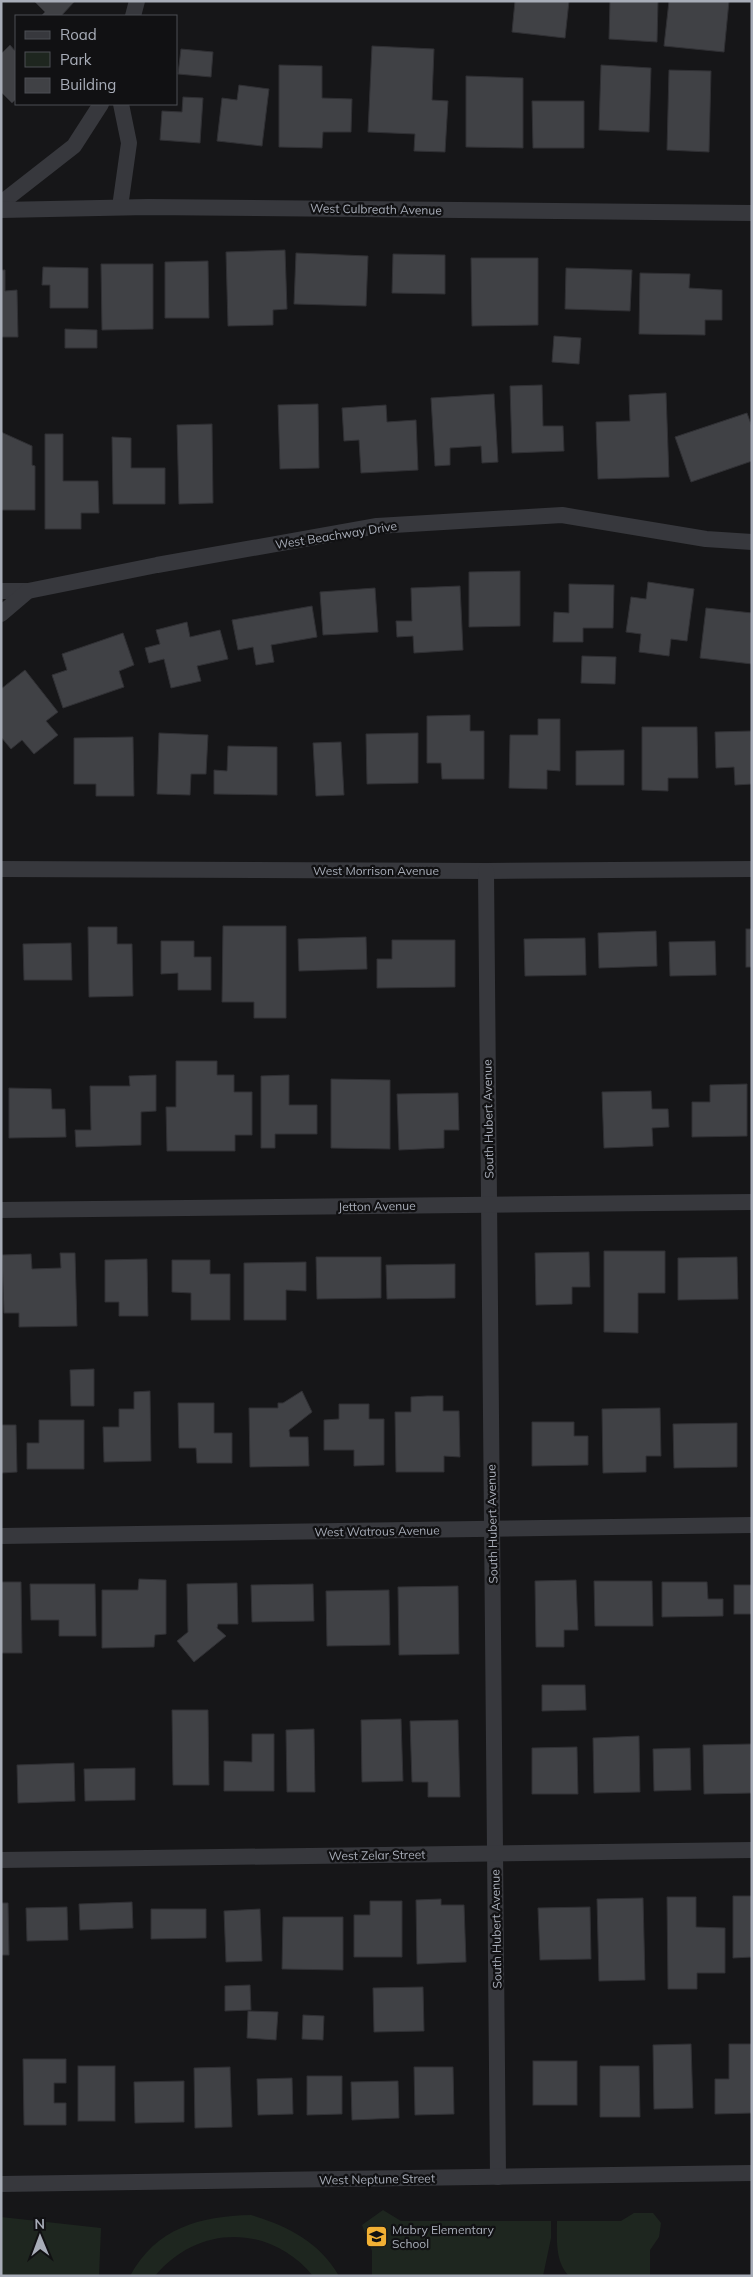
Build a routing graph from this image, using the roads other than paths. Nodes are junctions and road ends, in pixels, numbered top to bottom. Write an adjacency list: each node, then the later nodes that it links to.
1 (137, 1): 2 (street)
2 (133, 15)
3 (100, 105): 5 (street)
4 (121, 105): 6 (street)
5 (1, 203)
6 (120, 207): 7 (street, West Culbreath Avenue); 8 (street, West Culbreath Avenue)
7 (1, 210)
8 (752, 213)
9 (706, 539): 10 (street, West Beachway Drive); 11 (street, West Beachway Drive); 13 (street, West Beachway Drive)
10 (752, 542)
11 (752, 552)
12 (1, 591): 13 (street, West Beachway Drive)
13 (28, 591): 14 (street, West Beachway Drive)
14 (1, 614)
15 (1, 869): 17 (street, West Morrison Avenue)
16 (752, 869): 17 (street, West Morrison Avenue)
17 (486, 871): 19 (street, South Hubert Avenue)
18 (752, 1202): 19 (street, Jetton Avenue)
19 (489, 1205): 20 (street, Jetton Avenue); 22 (street, South Hubert Avenue)
20 (1, 1210)
21 (752, 1526): 22 (street, West Watrous Avenue)
22 (492, 1529): 23 (street, West Watrous Avenue); 25 (street, South Hubert Avenue)
23 (1, 1536)
24 (752, 1850): 25 (street, West Zelar Street)
25 (495, 1854): 26 (street, West Zelar Street); 28 (street, South Hubert Avenue)
26 (1, 1860)
27 (752, 2173): 28 (street, West Neptune Street)
28 (498, 2177): 29 (street, West Neptune Street)
29 (1, 2184)

